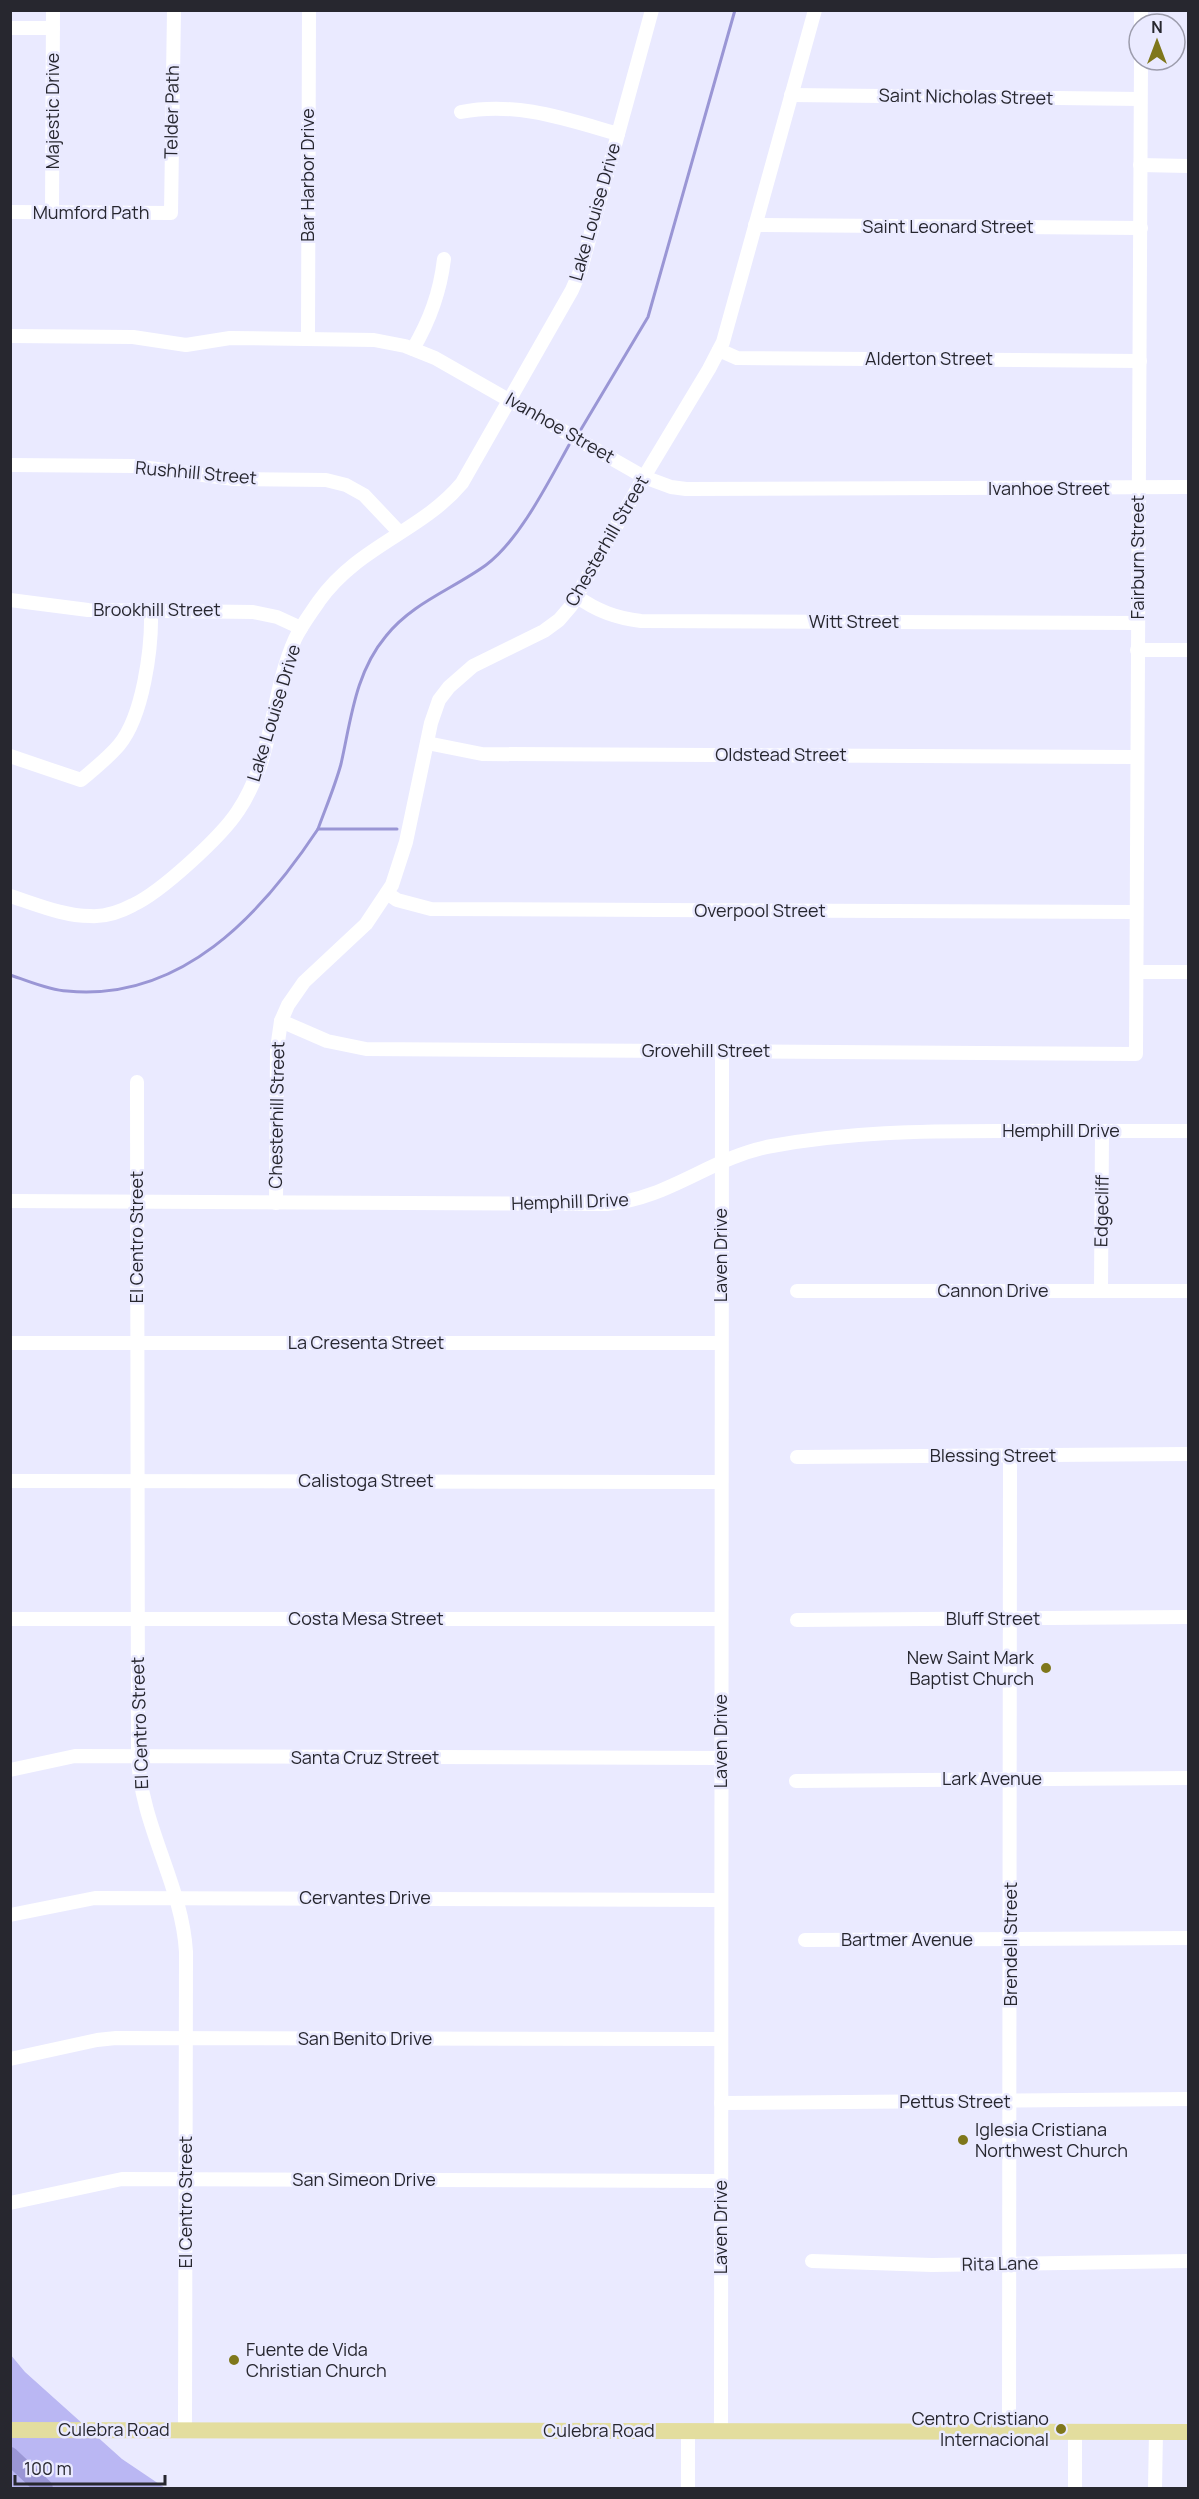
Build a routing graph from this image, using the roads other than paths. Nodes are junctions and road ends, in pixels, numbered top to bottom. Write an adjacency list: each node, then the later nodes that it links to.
1 (53, 10): 7 (street, Majestic Drive)
2 (174, 10): 17 (street, Telder Path)
3 (309, 10): 22 (street, Bar Harbor Drive)
4 (652, 10): 12 (street, Lake Louise Drive)
5 (814, 10): 9 (street, Chesterhill Street)
6 (10, 28): 7 (street)
7 (53, 28): 16 (street, Majestic Drive)
8 (1141, 72): 10 (street, Fairburn Street)
9 (791, 95): 10 (street, Saint Nicholas Street); 18 (street, Chesterhill Street)
10 (1140, 99): 13 (street, Fairburn Street)
11 (461, 112): 12 (street)
12 (618, 134): 26 (street, Lake Louise Drive)
13 (1140, 165): 14 (street); 19 (street, Fairburn Street)
14 (1188, 166)
15 (10, 212): 16 (street, Mumford Path)
16 (52, 212): 17 (street, Mumford Path)
17 (171, 213)
18 (755, 225): 19 (street, Saint Leonard Street); 24 (street, Chesterhill Street)
19 (1141, 228): 25 (street, Fairburn Street)
20 (444, 259): 23 (street)
21 (10, 336): 22 (street, Ivanhoe Street)
22 (308, 339): 23 (street, Ivanhoe Street)
23 (413, 349): 26 (street, Ivanhoe Street)
24 (719, 350): 25 (street, Alderton Street); 28 (street, Chesterhill Street)
25 (1140, 361): 30 (street, Fairburn Street)
26 (509, 398): 28 (street, Ivanhoe Street); 31 (street, Lake Louise Drive)
27 (10, 465): 31 (street, Rushhill Street)
28 (644, 477): 30 (street, Ivanhoe Street); 32 (street, Chesterhill Street)
29 (1188, 487): 30 (street, Ivanhoe Street)
30 (1138, 489): 35 (street, Fairburn Street)
31 (399, 532): 36 (street, Lake Louise Drive)
32 (576, 596): 35 (street, Witt Street); 39 (street, Chesterhill Street)
33 (10, 600): 34 (street, Brookhill Street)
34 (151, 611): 36 (street, Brookhill Street); 40 (street)
35 (1137, 623): 37 (street, Fairburn Street)
36 (301, 628): 43 (street, Lake Louise Drive)
37 (1137, 650): 38 (street); 41 (street, Fairburn Street)
38 (1188, 650)
39 (426, 743): 41 (street, Oldstead Street); 42 (street, Chesterhill Street)
40 (10, 756)
41 (1137, 757): 44 (street, Fairburn Street)
42 (387, 893): 44 (street, Overpool Street); 47 (street, Chesterhill Street)
43 (10, 896)
44 (1136, 912): 45 (street, Fairburn Street)
45 (1137, 972): 46 (street); 49 (street, Fairburn Street)
46 (1188, 972)
47 (281, 1021): 48 (street, Grovehill Street); 56 (street, Chesterhill Street)
48 (722, 1051): 49 (street, Grovehill Street); 53 (street, Laven Drive)
49 (1136, 1054)
50 (137, 1082): 55 (street, El Centro Street)
51 (1102, 1131): 52 (street, Hemphill Drive); 53 (street, Hemphill Drive); 58 (street, Edgecliff)
52 (1188, 1131)
53 (721, 1161): 56 (street, Hemphill Drive); 62 (street, Laven Drive)
54 (10, 1201): 55 (street, Hemphill Drive)
55 (137, 1201): 56 (street, Hemphill Drive); 61 (street, El Centro Street)
56 (276, 1203)
57 (797, 1291): 58 (street, Cannon Drive)
58 (1101, 1291): 59 (street, Cannon Drive)
59 (1188, 1291)
60 (10, 1343): 61 (street, La Cresenta Street)
61 (138, 1343): 62 (street, La Cresenta Street); 67 (street, El Centro Street)
62 (722, 1343): 68 (street, Laven Drive)
63 (1188, 1454): 64 (street, Blessing Street)
64 (1010, 1456): 65 (street, Blessing Street); 73 (street, Brendell Street)
65 (797, 1457)
66 (10, 1481): 67 (street, Calistoga Street)
67 (138, 1481): 68 (street, Calistoga Street); 71 (street, El Centro Street)
68 (721, 1482): 72 (street, Laven Drive)
69 (1188, 1617): 73 (street, Bluff Street)
70 (10, 1619): 71 (street, Costa Mesa Street)
71 (137, 1619): 72 (street, Costa Mesa Street); 75 (street, El Centro Street)
72 (721, 1619): 76 (street, Laven Drive)
73 (1010, 1619): 74 (street, Bluff Street); 79 (street, Brendell Street)
74 (797, 1620)
75 (138, 1757): 76 (street, Santa Cruz Street); 77 (street, Santa Cruz Street); 81 (street, El Centro Street)
76 (721, 1758): 82 (street, Laven Drive)
77 (10, 1770)
78 (1188, 1778): 79 (street, Lark Avenue)
79 (1011, 1779): 80 (street, Lark Avenue); 84 (street, Brendell Street)
80 (796, 1780)
81 (175, 1898): 82 (street, Cervantes Drive); 83 (street, Cervantes Drive); 87 (street, El Centro Street)
82 (721, 1900): 88 (street, Laven Drive)
83 (10, 1915)
84 (1011, 1938): 85 (street, Bartmer Avenue); 86 (street, Bartmer Avenue); 91 (street, Brendell Street)
85 (1188, 1938)
86 (805, 1940)
87 (187, 2039): 88 (street, San Benito Drive); 89 (street, San Benito Drive); 93 (street, El Centro Street)
88 (721, 2039): 92 (street, Laven Drive)
89 (10, 2059)
90 (1188, 2099): 91 (street, Pettus Street)
91 (1011, 2102): 92 (street, Pettus Street); 98 (street, Brendell Street)
92 (721, 2103): 94 (street, Laven Drive)
93 (185, 2180): 94 (street, San Simeon Drive); 95 (street, San Simeon Drive); 100 (street, El Centro Street)
94 (721, 2181): 102 (street, Laven Drive)
95 (10, 2203)
96 (812, 2261): 98 (street, Rita Lane)
97 (1188, 2261): 98 (street, Rita Lane)
98 (1010, 2264): 103 (street, Brendell Street)
99 (10, 2430): 100 (main road, Culebra Road)
100 (185, 2430): 101 (main road, Culebra Road)
101 (688, 2432): 102 (main road, Culebra Road); 107 (street)
102 (721, 2432): 103 (main road, Culebra Road)
103 (1009, 2432): 104 (main road, Culebra Road)
104 (1075, 2432): 105 (main road, Culebra Road); 108 (street)
105 (1156, 2432): 106 (main road, Culebra Road); 109 (street)
106 (1188, 2432)
107 (688, 2488)
108 (1076, 2488)
109 (1155, 2488)

